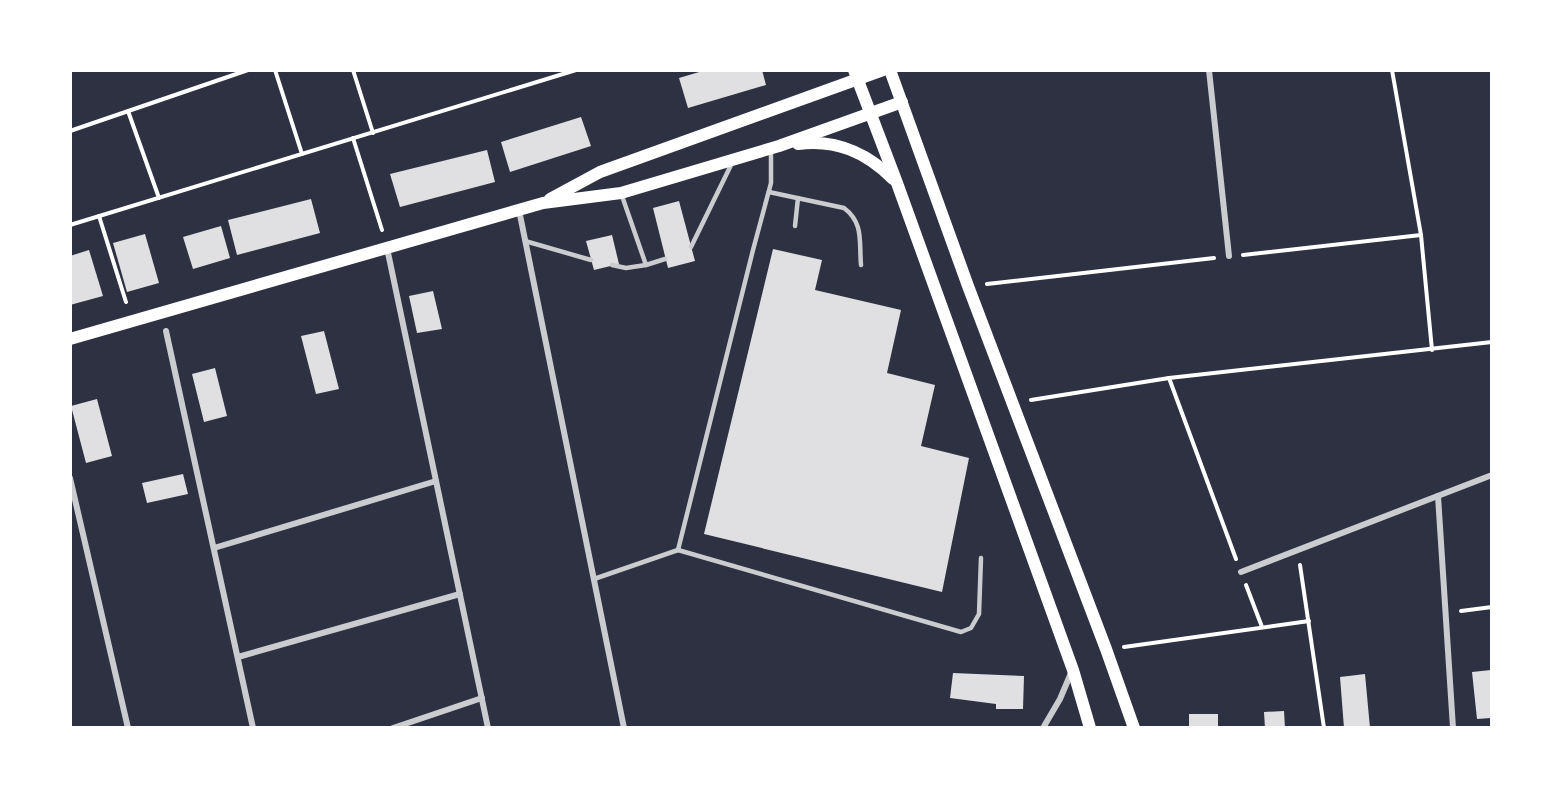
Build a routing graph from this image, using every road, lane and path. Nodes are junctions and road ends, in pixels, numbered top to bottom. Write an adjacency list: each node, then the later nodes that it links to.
1 (248, 70): 11 (path)
2 (275, 70): 17 (path)
3 (353, 70): 14 (path)
4 (576, 70): 14 (path)
5 (883, 70): 9 (main road)
6 (890, 70): 10 (main road)
7 (1209, 70): 34 (street)
8 (1392, 70): 30 (path)
9 (855, 75): 12 (main road); 24 (main road)
10 (902, 102): 12 (main road); 74 (main road)
11 (128, 111): 13 (path); 22 (path)
12 (869, 114): 16 (main road); 19 (main road)
13 (70, 131)
14 (373, 133): 15 (path)
15 (354, 138): 17 (path); 29 (path)
16 (775, 147): 18 (main road); 19 (main road); 20 (lane)
17 (302, 154): 22 (path)
18 (732, 160): 21 (main road); 32 (lane)
19 (897, 183): 65 (main road)
20 (769, 192): 23 (lane); 53 (lane)
21 (621, 193): 24 (main road); 38 (lane)
22 (159, 198): 26 (path)
23 (798, 198): 28 (lane); 39 (lane)
24 (543, 202): 25 (main road)
25 (519, 210): 31 (street); 33 (main road)
26 (99, 216): 27 (path); 41 (path)
27 (70, 225)
28 (795, 226)
29 (382, 230)
30 (1421, 235): 34 (path); 45 (path)
31 (525, 241): 36 (lane); 57 (street)
32 (692, 247)
33 (387, 248): 43 (main road); 50 (street)
34 (1229, 256): 40 (path)
35 (665, 259): 38 (lane)
36 (591, 260)
37 (612, 265): 38 (lane)
38 (646, 265)
39 (861, 265)
40 (987, 284)
41 (126, 302)
42 (166, 331): 52 (street)
43 (70, 339)
44 (1491, 342): 45 (path)
45 (1432, 350): 46 (path)
46 (1169, 378): 47 (path); 56 (path)
47 (1031, 400)
48 (1491, 475): 51 (street)
49 (70, 478): 67 (street)
50 (436, 480): 52 (street); 58 (street)
51 (1438, 496): 54 (street); 60 (street)
52 (214, 548): 64 (street)
53 (678, 550): 55 (lane); 57 (lane)
54 (1298, 550): 56 (street); 61 (path)
55 (981, 558)
56 (1241, 572): 62 (path)
57 (594, 579): 71 (street)
58 (460, 594): 64 (street); 66 (street)
59 (1491, 607): 60 (path)
60 (1446, 612): 76 (street)
61 (1309, 621): 62 (path); 75 (path)
62 (1262, 627): 63 (path)
63 (1124, 647)
64 (238, 657): 68 (street)
65 (1072, 670): 72 (street); 73 (main road)
66 (482, 698): 69 (street); 70 (street)
67 (128, 728)
68 (253, 728)
69 (393, 728)
70 (488, 728)
71 (624, 728)
72 (1043, 728)
73 (1090, 728)
74 (1134, 728)
75 (1324, 728)
76 (1453, 728)

